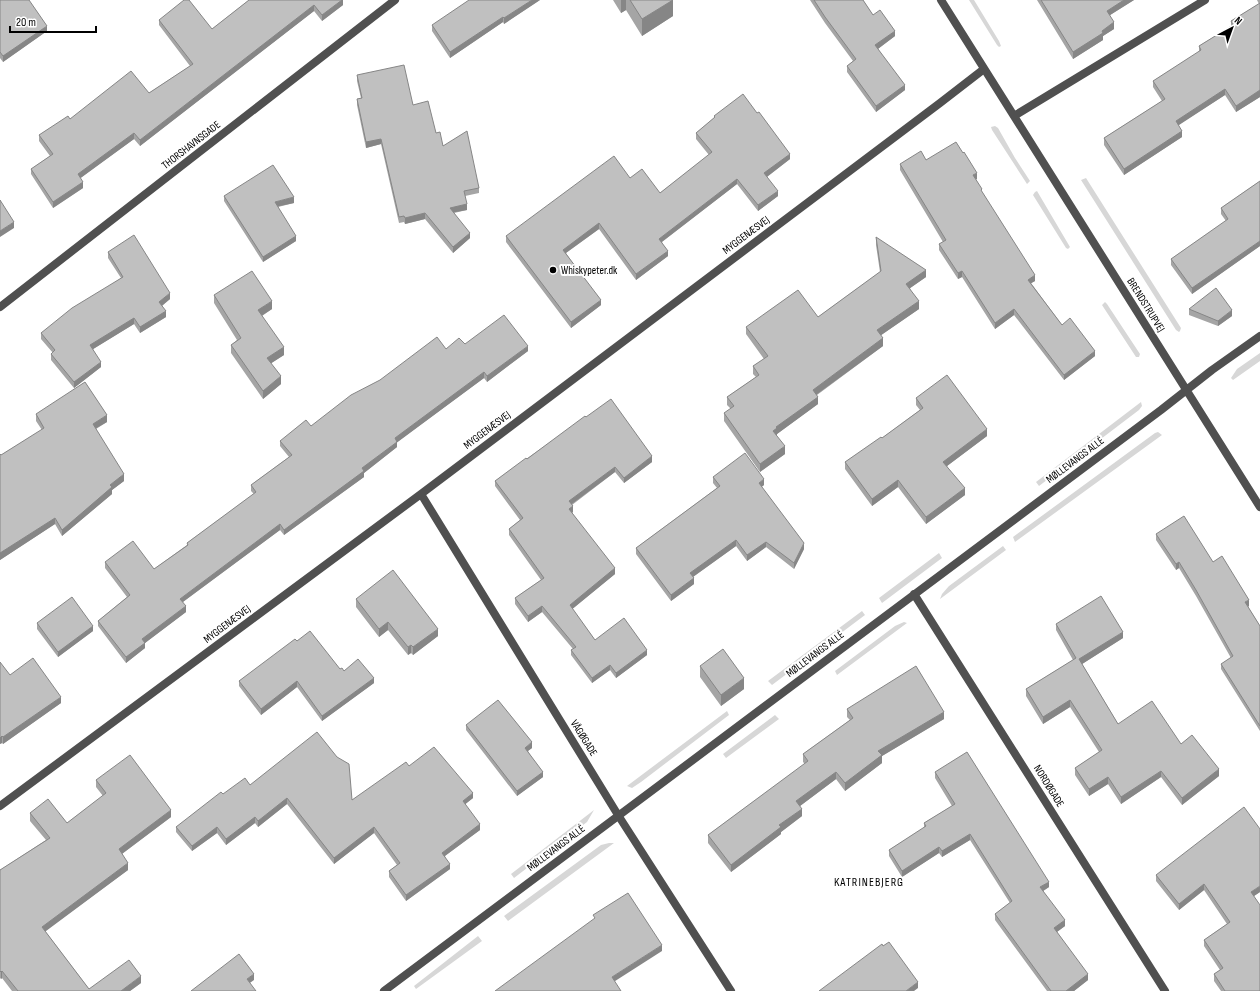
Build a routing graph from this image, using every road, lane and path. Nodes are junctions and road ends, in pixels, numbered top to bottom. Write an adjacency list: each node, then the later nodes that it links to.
1 (395, 0): 6 (street, THORSHAVNSGADE)
2 (941, 0): 4 (street, BRENDSTRUPVEJ)
3 (1205, 0): 5 (street)
4 (984, 69): 5 (street, BRENDSTRUPVEJ); 9 (street, MYGGENÆSVEJ)
5 (1014, 116): 8 (street, BRENDSTRUPVEJ)
6 (0, 307)
7 (1260, 336): 8 (street, MØLLEVANGS ALLÉ)
8 (1186, 390): 10 (street, BRENDSTRUPVEJ); 11 (street, MØLLEVANGS ALLÉ)
9 (420, 494): 12 (street, MYGGENÆSVEJ); 13 (street, VÅGØGADE)
10 (1260, 507)
11 (914, 594): 13 (street, MØLLEVANGS ALLÉ); 16 (street, NORDØGADE)
12 (0, 806)
13 (618, 815): 14 (street, MØLLEVANGS ALLÉ); 15 (street, VÅGØGADE)
14 (384, 991)
15 (731, 991)
16 (1165, 991)

